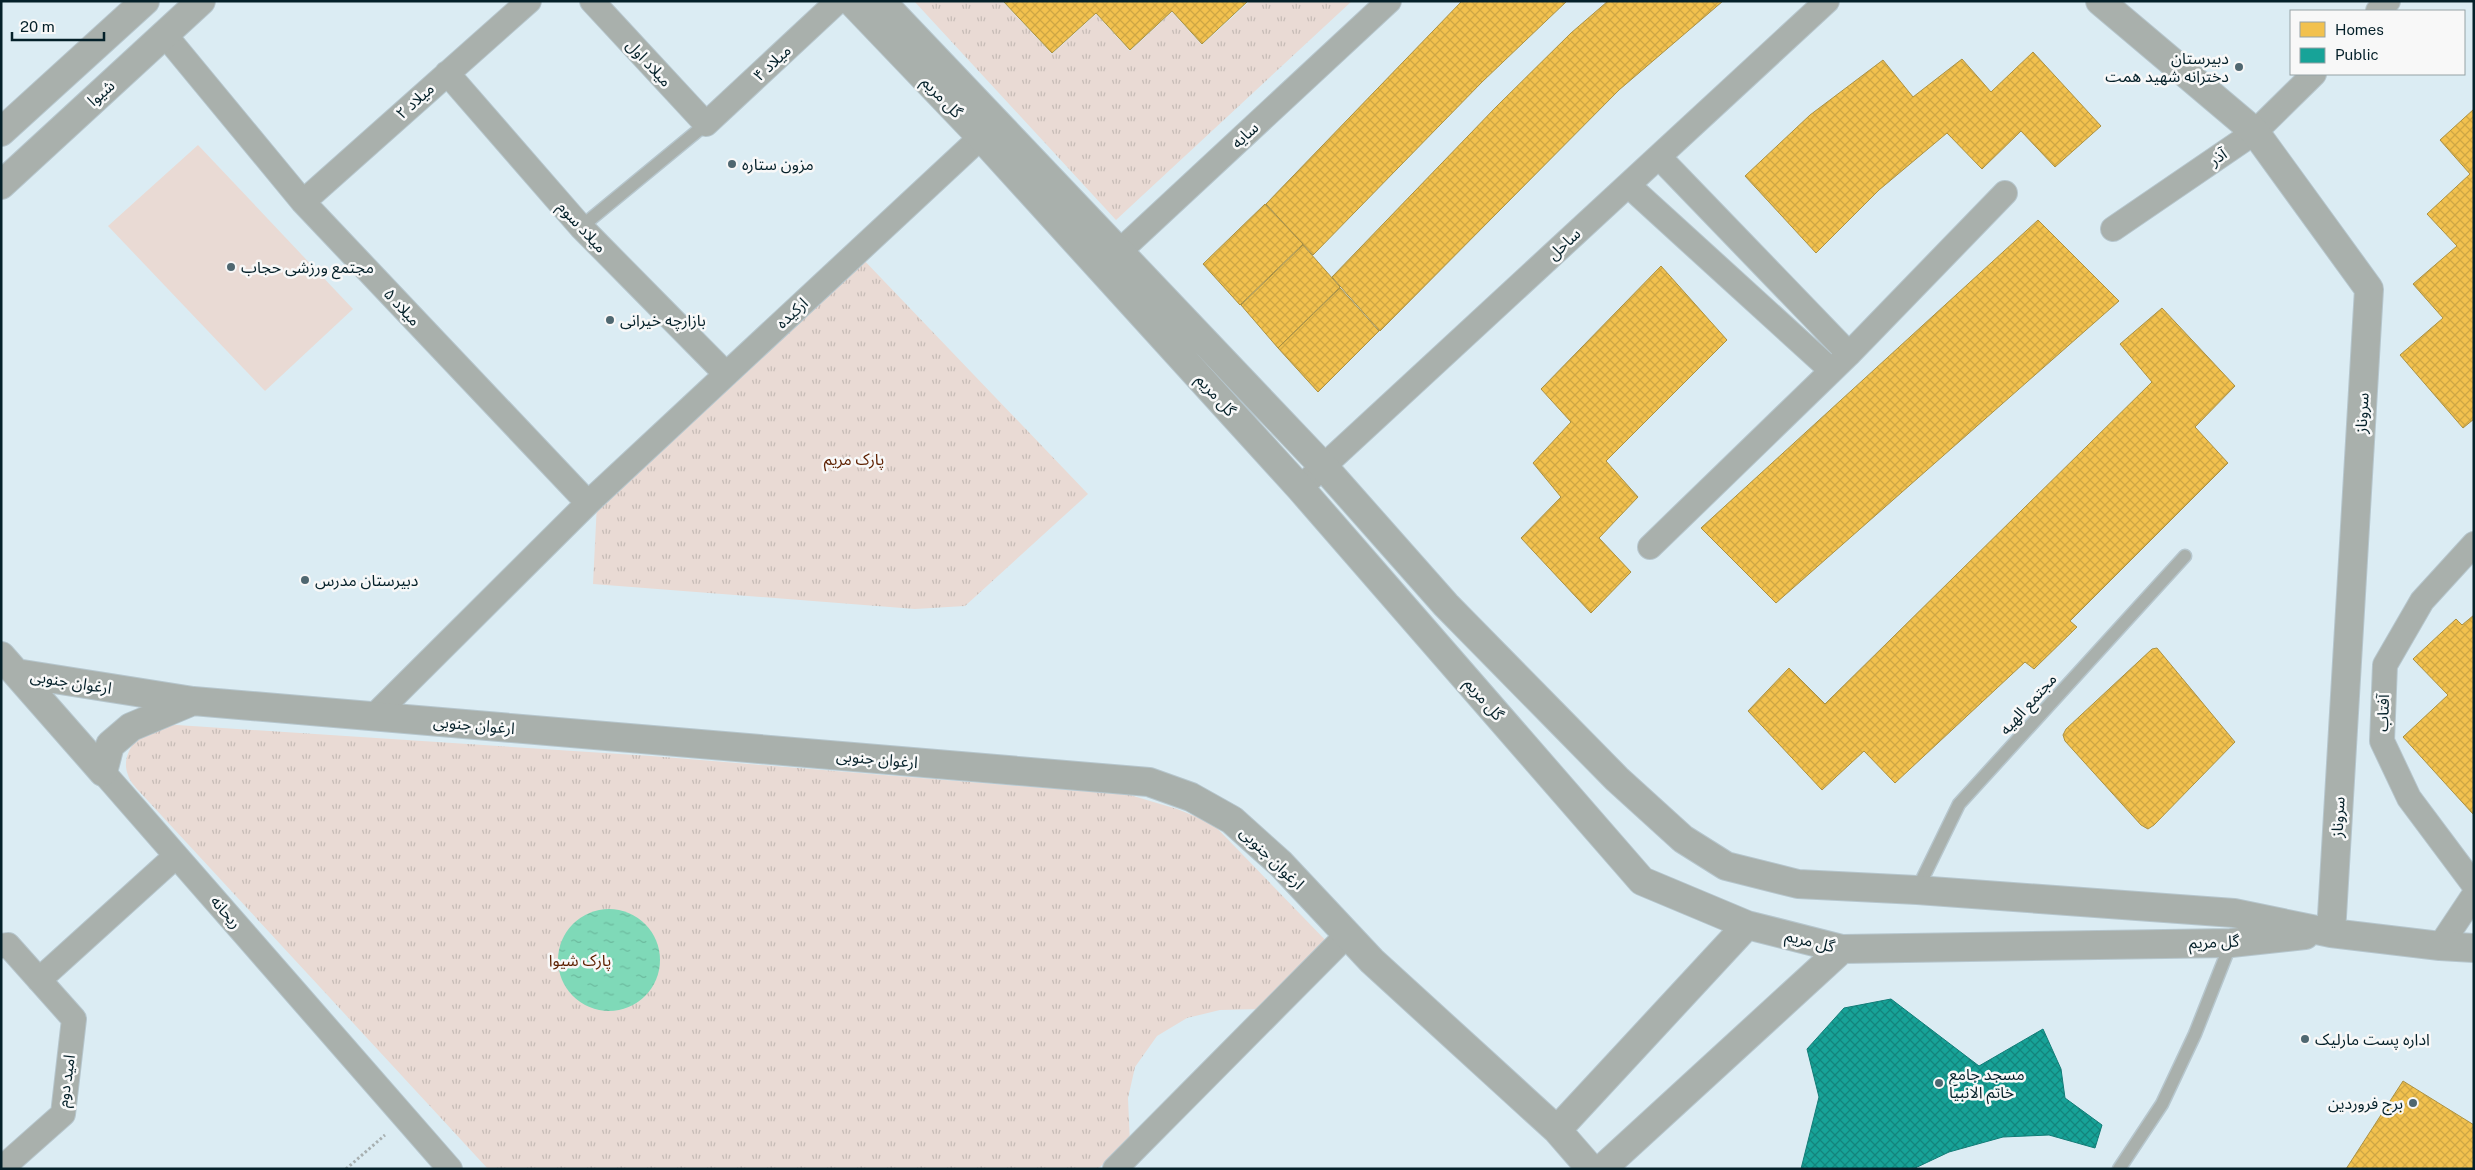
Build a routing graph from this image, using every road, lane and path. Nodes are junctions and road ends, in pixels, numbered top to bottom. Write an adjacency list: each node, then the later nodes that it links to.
1 (145, 1): 18 (street)
2 (201, 1): 13 (street, شیوا)
3 (529, 1): 14 (street, میلاد ۲)
4 (592, 1): 16 (street, میلاد اول)
5 (838, 1): 16 (street, میلاد ۴)
6 (851, 1): 17 (street, گل مریم)
7 (881, 1): 17 (street, گل مریم)
8 (1389, 1): 27 (street, سایه)
9 (1827, 1): 20 (street, ساحل)
10 (2100, 1): 19 (street, سروناز)
11 (2388, 1): 12 (street)
12 (2379, 10)
13 (165, 36): 21 (street, شیوا); 24 (street, میلاد ۵)
14 (447, 73): 24 (street, میلاد ۲); 25 (street, میلاد سوم)
15 (2313, 75): 19 (street, آذر)
16 (706, 124): 25 (lane)
17 (989, 130): 27 (street, گل مریم); 30 (street, ارکیده)
18 (1, 132)
19 (2255, 132): 26 (street, آذر); 46 (street, سروناز)
20 (1659, 157): 22 (street, ساحل); 28 (street)
21 (1, 185)
22 (1628, 185): 29 (street); 31 (street, ساحل)
23 (2005, 193): 28 (street)
24 (303, 202): 33 (street, میلاد ۵)
25 (581, 227): 30 (street, میلاد سوم)
26 (2112, 229)
27 (1110, 260): 31 (street, گل مریم); 32 (street, گل مریم)
28 (1849, 354): 29 (street)
29 (1831, 370): 35 (street)
30 (726, 374): 33 (street, ارکیده)
31 (1323, 466): 32 (street, ساحل); 43 (street, گل مریم)
32 (1300, 488): 45 (street, گل مریم)
33 (588, 503): 39 (street, ارکیده)
34 (2474, 544): 42 (street, آفتاب)
35 (1650, 547)
36 (2186, 556): 43 (lane, مجتمع الهیه)
37 (9, 665): 38 (street, ارغوان جنوبی); 40 (street, ریحانه)
38 (194, 701): 39 (street, ارغوان جنوبی); 40 (street)
39 (374, 716): 47 (street, ارغوان جنوبی)
40 (103, 772): 41 (street, ریحانه)
41 (176, 856): 53 (street); 54 (street, ریحانه)
42 (2474, 885)
43 (1917, 890): 46 (street, گل مریم)
44 (2474, 895): 50 (street)
45 (1747, 925): 52 (street, گل مریم); 55 (street)
46 (2331, 933): 48 (street, گل مریم); 50 (street, گل مریم)
47 (1347, 935): 55 (street, ارغوان جنوبی); 59 (street)
48 (2231, 943): 52 (street, گل مریم); 62 (lane)
49 (1, 946): 53 (street, امید دوم)
50 (2440, 946): 51 (street, گل مریم)
51 (2474, 948)
52 (1842, 949): 61 (street)
53 (39, 980): 56 (street, امید دوم)
54 (405, 1117): 57 (path); 58 (street, ریحانه)
55 (1557, 1130): 60 (street, ارغوان جنوبی)
56 (1, 1168)
57 (346, 1169)
58 (450, 1169)
59 (1115, 1169)
60 (1591, 1169)
61 (1602, 1169)
62 (2119, 1169)

